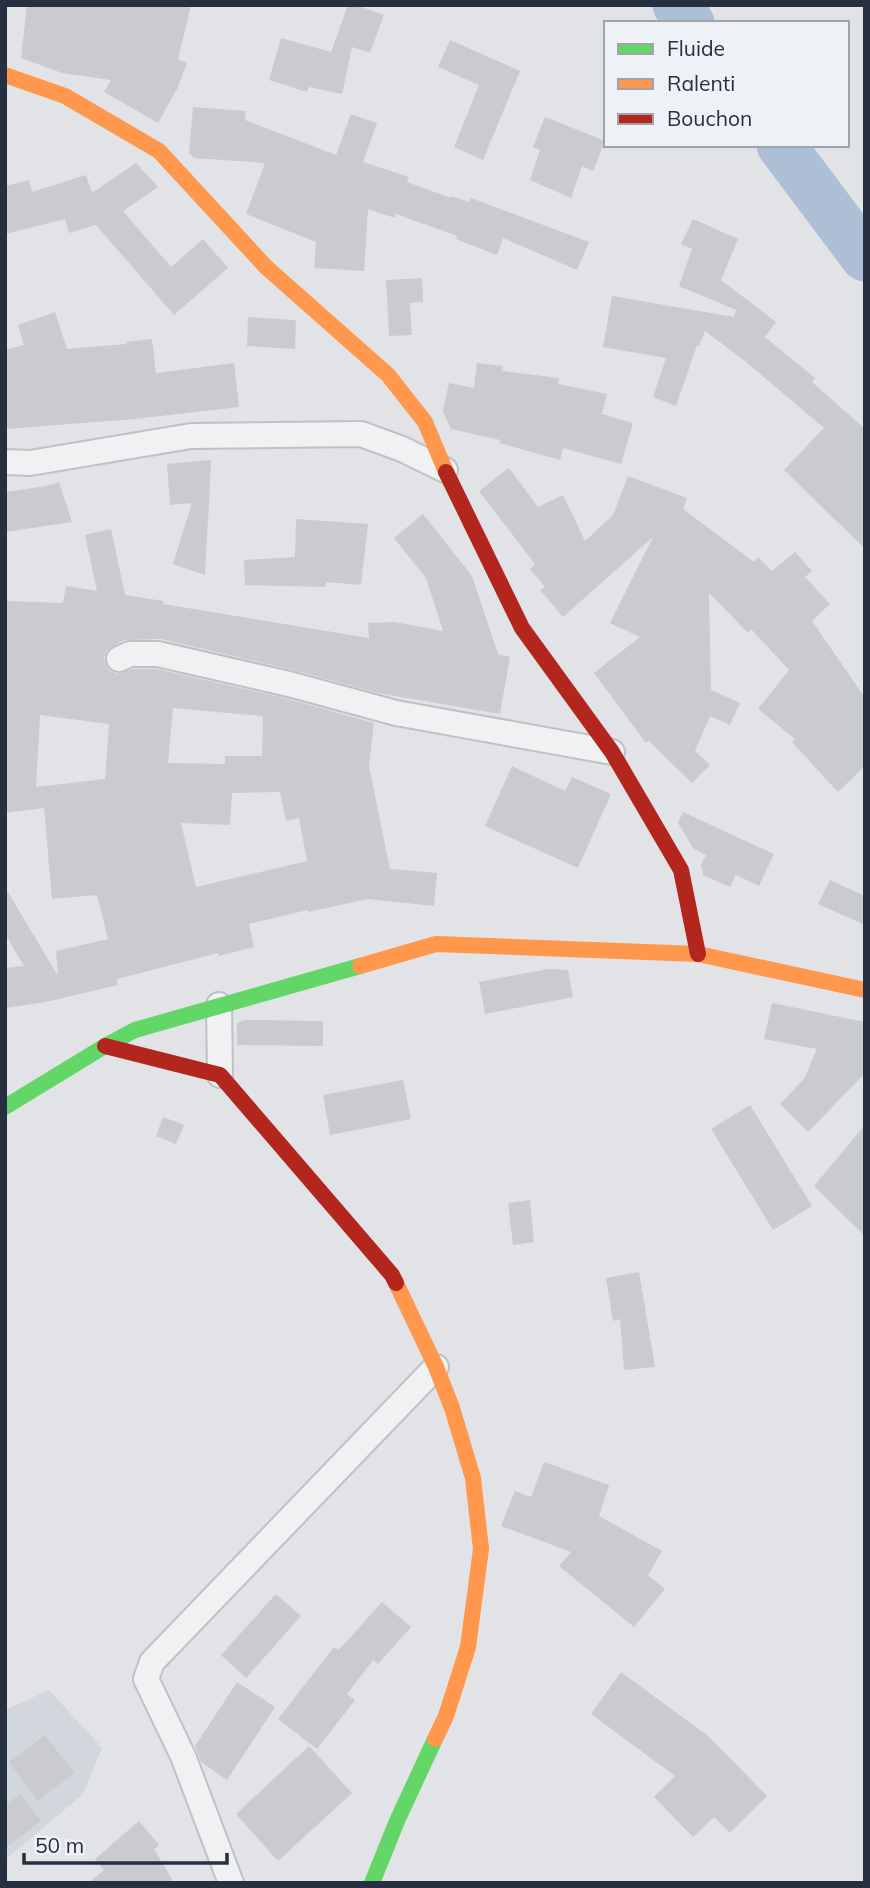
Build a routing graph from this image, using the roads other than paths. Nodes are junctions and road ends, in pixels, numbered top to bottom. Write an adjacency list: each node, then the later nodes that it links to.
1 (5, 75): 3 (street)
2 (5, 462): 3 (street)
3 (445, 470): 5 (street)
4 (119, 659): 5 (street)
5 (612, 752): 6 (street)
6 (698, 954): 7 (street); 8 (street)
7 (865, 990)
8 (219, 1005): 9 (street); 10 (street)
9 (105, 1046): 10 (street); 11 (street)
10 (220, 1075): 12 (street)
11 (5, 1107)
12 (436, 1367): 13 (street); 14 (street)
13 (231, 1883)
14 (373, 1883)

